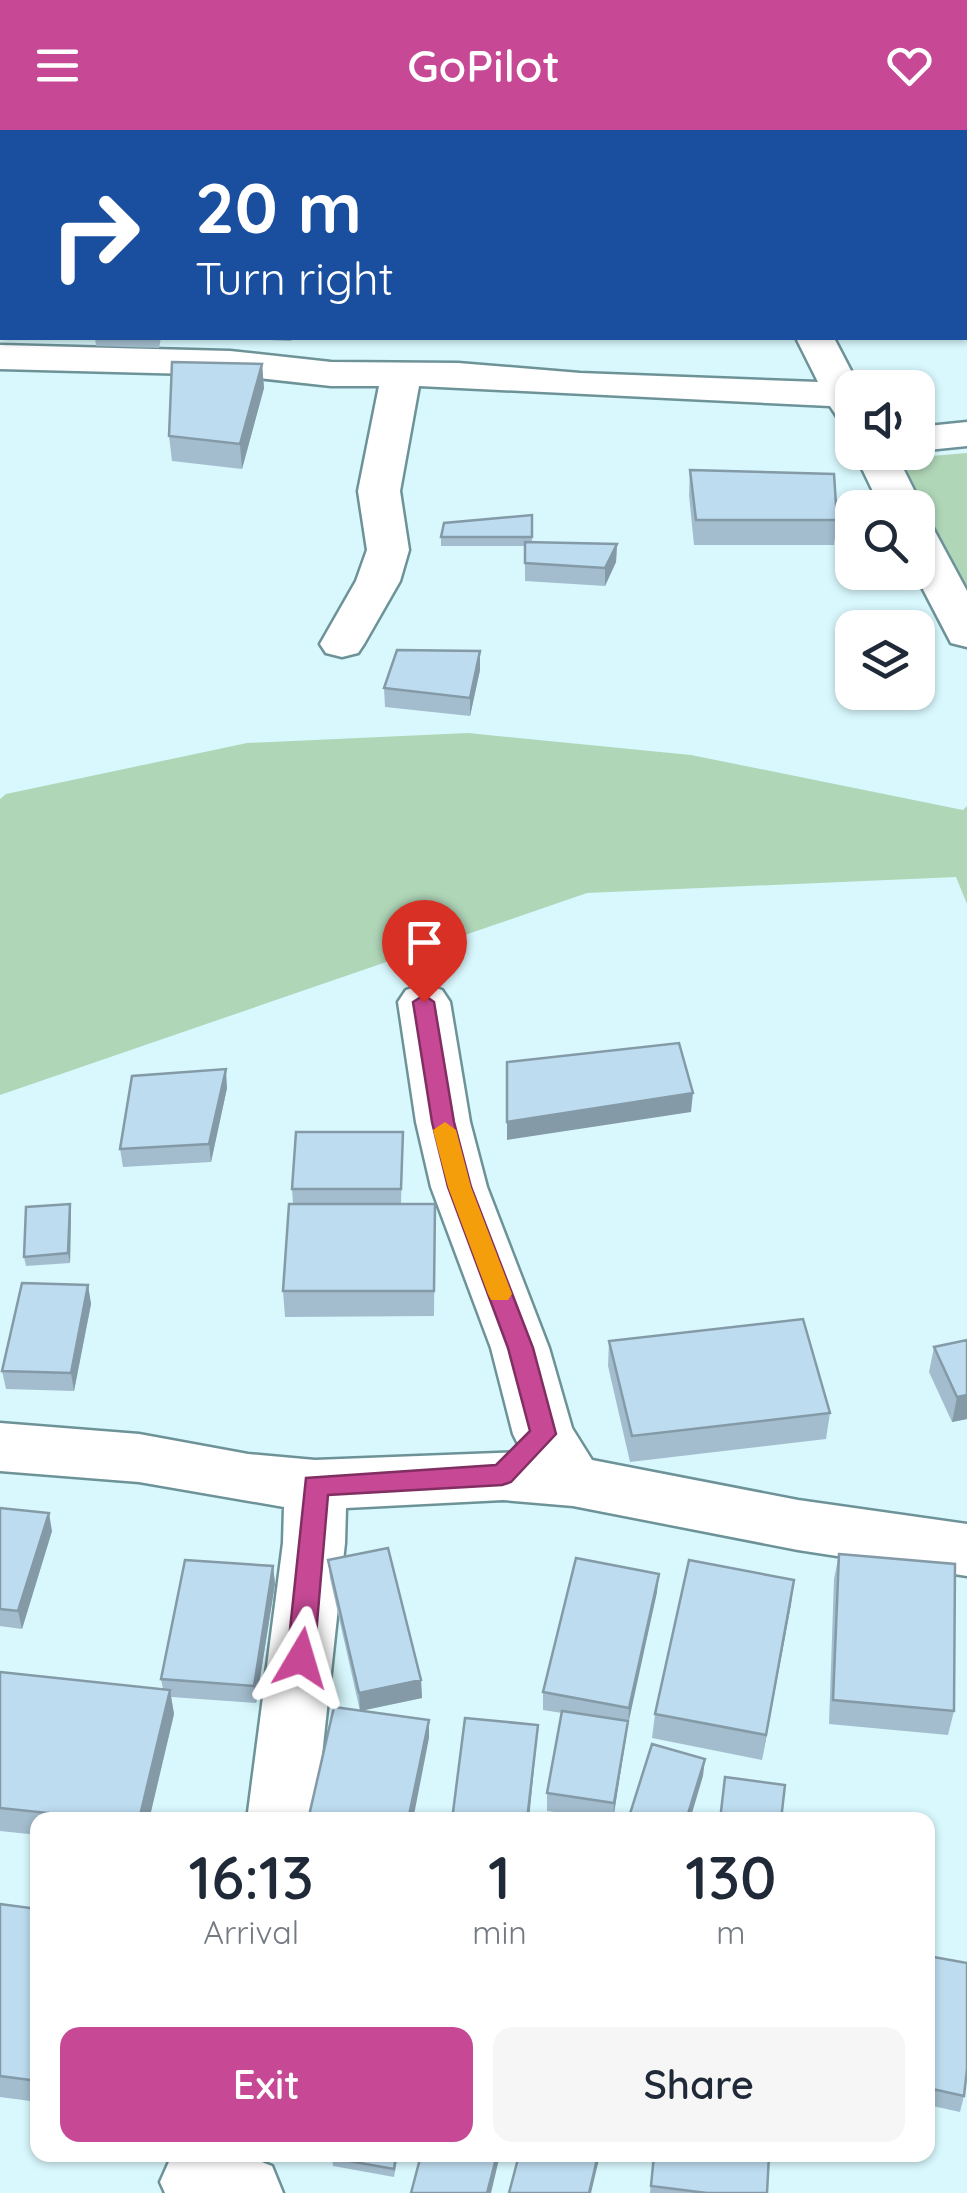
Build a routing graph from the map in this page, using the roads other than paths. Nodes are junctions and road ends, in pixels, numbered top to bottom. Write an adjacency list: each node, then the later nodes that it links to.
1 (816, 340): 4 (street)
2 (0, 357): 3 (street)
3 (401, 376): 5 (street); 10 (street)
4 (835, 376)
5 (835, 401)
6 (967, 434): 7 (street)
7 (935, 437)
8 (935, 571): 9 (street)
9 (967, 634)
10 (342, 644)
11 (424, 1002): 13 (street)
12 (0, 1447): 14 (street)
13 (540, 1463): 14 (street); 15 (street)
14 (315, 1486): 16 (street)
15 (967, 1550)
16 (281, 1812)

